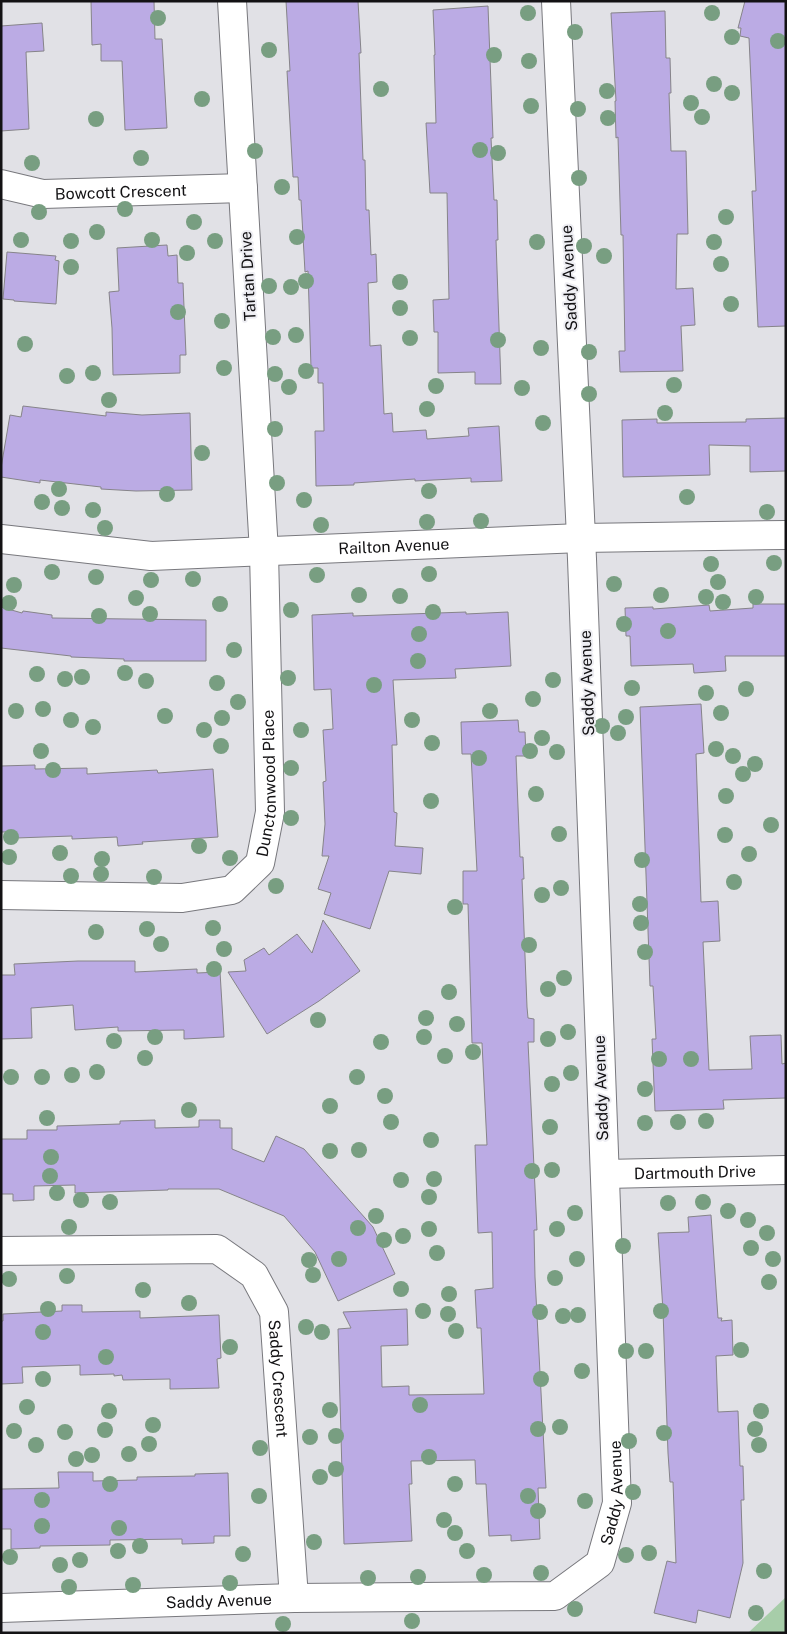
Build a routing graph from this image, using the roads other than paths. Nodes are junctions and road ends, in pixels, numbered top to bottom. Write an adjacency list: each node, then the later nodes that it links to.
1 (232, 1): 4 (street, Tartan Drive)
2 (556, 1): 6 (street, Saddy Avenue)
3 (1, 184): 4 (street, Bowcott Crescent)
4 (243, 188): 8 (street, Tartan Drive)
5 (786, 535): 6 (street, Railton Avenue)
6 (581, 538): 8 (street, Railton Avenue); 11 (street, Saddy Avenue)
7 (1, 539): 8 (street, Railton Avenue)
8 (264, 552): 9 (street, Dunctonwood Place)
9 (1, 896)
10 (786, 1170): 11 (street, Dartmouth Drive)
11 (605, 1174): 13 (street, Saddy Avenue)
12 (1, 1251): 13 (street, Saddy Crescent)
13 (294, 1598): 14 (street, Saddy Avenue)
14 (1, 1608)

